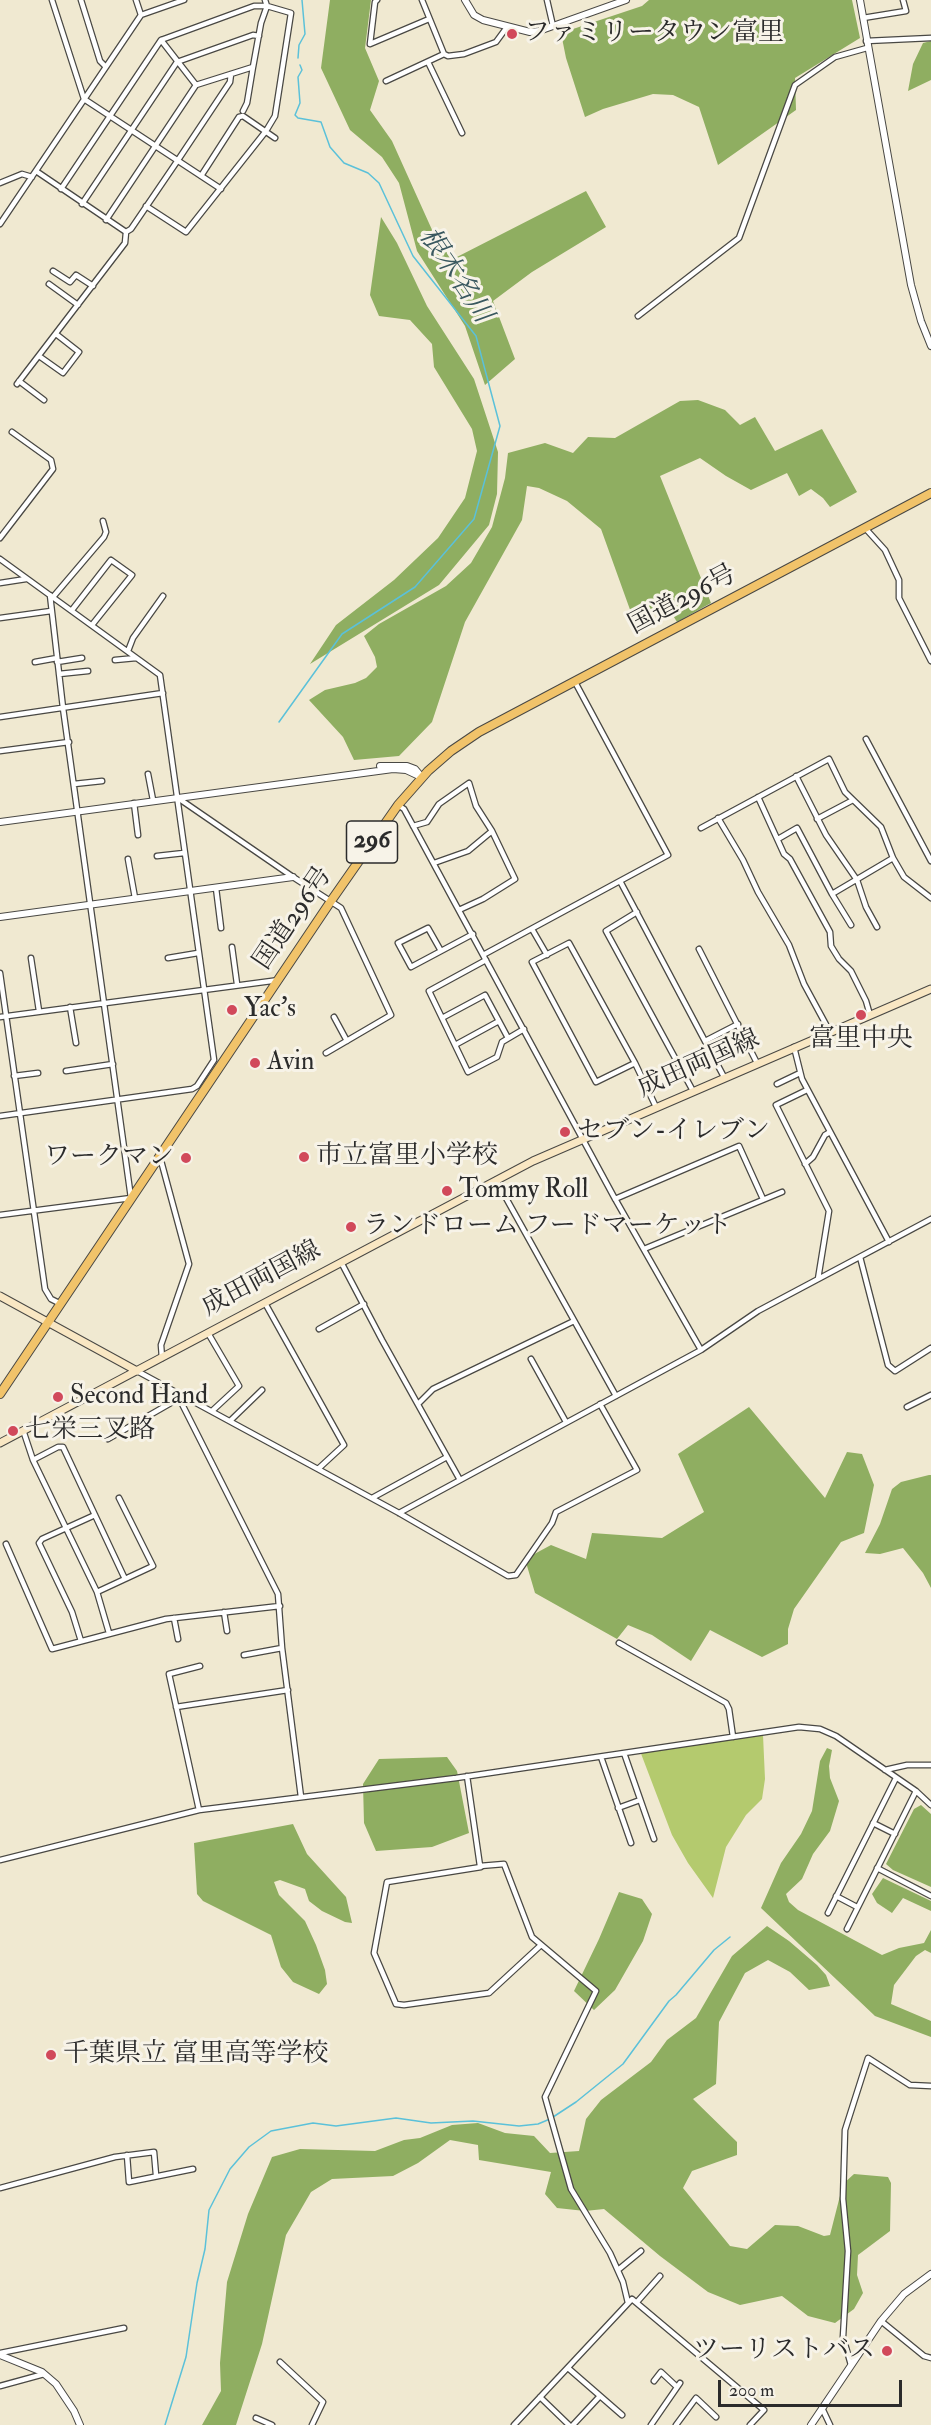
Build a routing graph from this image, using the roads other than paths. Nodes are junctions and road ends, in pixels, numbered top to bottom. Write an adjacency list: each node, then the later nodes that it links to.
1 (52, 0): 31 (street)
2 (81, 0): 26 (street)
3 (136, 0): 14 (street)
4 (184, 0): 14 (street)
5 (265, 0): 13 (street)
6 (377, 0): 16 (street)
7 (422, 0): 16 (street)
8 (465, 0): 18 (street)
9 (547, 0): 17 (street)
10 (627, 0): 17 (street)
11 (860, 0): 15 (street)
12 (903, 0): 15 (street)
13 (267, 6): 19 (street); 21 (street); 35 (street)
14 (141, 15): 26 (street)
15 (863, 18): 22 (street)
16 (429, 19): 23 (street)
17 (554, 26): 18 (street)
18 (507, 27): 23 (street)
19 (259, 36): 24 (street); 27 (street)
20 (931, 38): 22 (street)
21 (161, 40): 24 (street); 33 (street)
22 (867, 45): 55 (street); 57 (street)
23 (444, 54): 25 (street)
24 (177, 62): 30 (street); 34 (street)
25 (428, 62): 29 (street); 36 (street)
26 (106, 67): 31 (street)
27 (253, 67): 28 (street); 32 (street)
28 (231, 74): 30 (street); 39 (street)
29 (386, 81)
30 (196, 85): 38 (street)
31 (84, 99): 33 (street); 40 (street)
32 (243, 111)
33 (109, 115): 34 (street); 44 (street)
34 (132, 130): 38 (street); 46 (street)
35 (266, 131): 37 (street); 41 (street); 45 (street)
36 (462, 133)
37 (274, 138)
38 (156, 145): 39 (street); 48 (street)
39 (178, 160): 41 (street); 47 (street)
40 (36, 171): 42 (street); 44 (street)
41 (201, 176): 45 (street)
42 (32, 177): 43 (street); 49 (street)
43 (0, 183)
44 (61, 189): 46 (street)
45 (220, 189): 47 (street)
46 (82, 204): 48 (street)
47 (146, 206): 50 (street)
48 (106, 220): 50 (street)
49 (0, 224)
50 (126, 232): 53 (street)
51 (53, 271): 53 (street)
52 (48, 284): 54 (street)
53 (93, 286): 54 (street)
54 (78, 305): 56 (street)
55 (638, 316)
56 (56, 334): 58 (street); 58 (street)
57 (931, 346)
58 (39, 356): 59 (street)
59 (44, 400)
60 (12, 432): 64 (street)
61 (931, 493): 63 (highway, 国道296号 / 296)
62 (103, 521): 68 (street)
63 (865, 528): 79 (street); 83 (highway, 国道296号 / 296)
64 (0, 538)
65 (0, 559): 66 (street)
66 (26, 579): 67 (street); 68 (street)
67 (0, 583)
68 (52, 596): 70 (street); 71 (street)
69 (163, 597): 74 (street)
70 (51, 610): 72 (street); 77 (street)
71 (72, 610): 73 (street); 73 (street)
72 (0, 618)
73 (92, 625): 74 (street)
74 (128, 651): 76 (street)
75 (82, 658): 77 (street)
76 (137, 658): 78 (street); 84 (street)
77 (57, 660): 80 (street); 82 (street)
78 (115, 660)
79 (931, 661)
80 (34, 662)
81 (88, 671): 82 (street)
82 (59, 674): 85 (street)
83 (575, 682): 91 (highway, 国道296号 / 296); 118 (street)
84 (163, 693): 85 (street); 95 (street)
85 (63, 708): 86 (street); 88 (street)
86 (0, 717)
87 (866, 739): 114 (street)
88 (69, 742): 89 (street); 94 (street)
89 (0, 751)
90 (148, 774): 97 (street)
91 (421, 777): 95 (street); 100 (highway, 国道296号 / 296)
92 (796, 777): 96 (street); 98 (street); 103 (street)
93 (102, 781): 94 (street)
94 (74, 784): 101 (street)
95 (176, 796): 97 (street); 110 (street); 116 (street)
96 (758, 797): 102 (street); 109 (street)
97 (153, 800): 99 (street)
98 (853, 800): 103 (street); 112 (street)
99 (134, 803): 101 (street); 108 (street)
100 (398, 805): 105 (street); 124 (highway, 国道296号 / 296)
101 (78, 811): 104 (street); 125 (street)
102 (718, 818): 106 (street); 157 (street)
103 (818, 819): 117 (street)
104 (0, 822)
105 (413, 826): 107 (street); 115 (street)
106 (701, 828)
107 (492, 831): 115 (street); 126 (street)
108 (138, 835)
109 (778, 839): 121 (street); 150 (street)
110 (184, 853): 111 (street); 120 (street)
111 (157, 856)
112 (893, 858): 117 (street); 123 (street)
113 (128, 859): 122 (street)
114 (931, 861)
115 (434, 863): 126 (street)
116 (293, 877): 119 (street); 124 (street)
117 (857, 880): 121 (street); 130 (street)
118 (620, 881): 127 (street); 132 (street)
119 (216, 888): 120 (street); 131 (street)
120 (189, 891): 122 (street); 137 (street)
121 (832, 894): 129 (street)
122 (135, 898): 125 (street)
123 (931, 898)
124 (331, 901): 143 (highway, 国道296号 / 296); 159 (street)
125 (90, 904): 128 (street); 147 (street)
126 (459, 910): 133 (street)
127 (637, 912): 160 (street); 176 (street)
128 (0, 917)
129 (851, 925)
130 (877, 927)
131 (221, 928)
132 (532, 928): 138 (street); 141 (street)
133 (472, 934): 136 (street); 141 (street)
134 (232, 947): 144 (street)
135 (699, 949): 155 (street)
136 (441, 951): 136 (street)
137 (198, 953): 140 (street); 145 (street)
138 (547, 955): 165 (street); 165 (street)
139 (31, 958): 149 (street)
140 (168, 958)
141 (485, 958): 153 (street); 156 (street)
142 (0, 973): 151 (street)
143 (279, 980): 144 (street); 170 (highway, 国道296号 / 296)
144 (237, 984): 145 (street)
145 (202, 989): 147 (street); 170 (street)
146 (931, 989): 150 (main road, 成田両国線)
147 (105, 1003): 148 (street); 167 (street)
148 (70, 1007): 149 (street); 161 (street)
149 (39, 1011): 151 (street)
150 (870, 1015): 157 (main road, 成田両国線)
151 (3, 1017): 172 (street)
152 (334, 1017): 159 (street)
153 (442, 1018): 154 (street); 162 (street)
154 (499, 1022): 158 (street); 162 (street)
155 (738, 1024): 160 (street); 166 (street)
156 (524, 1029): 158 (street); 182 (street)
157 (830, 1032): 163 (main road, 成田両国線)
158 (508, 1038): 162 (street)
159 (347, 1041): 164 (street)
160 (705, 1041): 173 (street)
161 (76, 1043)
162 (455, 1046)
163 (794, 1047): 166 (main road, 成田両国線); 171 (street)
164 (326, 1053)
165 (635, 1063): 178 (street)
166 (758, 1063): 173 (main road, 成田両国線)
167 (114, 1064): 168 (street); 177 (street)
168 (66, 1071)
169 (38, 1073): 172 (street)
170 (211, 1073): 177 (street); 183 (highway, 国道296号 / 296)
171 (800, 1073): 174 (street); 175 (street)
172 (14, 1076): 179 (street)
173 (724, 1077): 176 (main road, 成田両国線)
174 (777, 1084)
175 (807, 1090): 181 (street); 184 (street)
176 (693, 1091): 178 (main road, 成田両国線)
177 (118, 1100): 179 (street); 187 (street)
178 (656, 1107): 182 (main road, 成田両国線)
179 (19, 1114): 180 (street); 190 (street)
180 (0, 1116)
181 (830, 1132): 184 (street); 193 (street)
182 (583, 1139): 185 (main road, 成田両国線); 188 (street)
183 (160, 1156): 187 (highway, 国道296号 / 296); 208 (street)
184 (805, 1164): 197 (street)
185 (496, 1180): 196 (main road, 成田両国線); 203 (street)
186 (782, 1192): 189 (street)
187 (131, 1198): 190 (street); 199 (highway, 国道296号 / 296)
188 (615, 1198): 189 (street); 194 (street)
189 (763, 1199): 194 (street)
190 (33, 1211): 191 (street); 199 (street)
191 (0, 1215)
192 (931, 1219): 193 (street)
193 (889, 1242): 195 (street)
194 (644, 1249): 207 (street)
195 (860, 1257): 197 (street); 206 (street)
196 (341, 1262): 200 (main road, 成田両国線); 201 (street)
197 (818, 1279): 207 (street)
198 (0, 1296): 202 (main road)
199 (59, 1303): 202 (highway, 国道296号 / 296)
200 (265, 1303): 205 (main road, 成田両国線); 227 (street)
201 (363, 1304): 204 (street); 216 (street)
202 (48, 1321): 210 (main road); 212 (highway, 国道296号 / 296)
203 (574, 1321): 215 (street); 216 (street)
204 (319, 1329)
205 (208, 1333): 208 (main road, 成田両国線); 219 (street)
206 (931, 1348)
207 (701, 1350): 215 (street)
208 (162, 1358): 210 (main road, 成田両国線)
209 (531, 1359): 221 (street)
210 (137, 1371): 214 (street); 222 (main road, 成田両国線)
211 (262, 1390): 220 (street)
212 (0, 1394)
213 (931, 1395): 218 (street)
214 (183, 1396): 219 (street); 223 (street); 237 (street)
215 (616, 1396): 217 (street)
216 (417, 1404): 225 (street)
217 (600, 1404): 221 (street); 231 (street)
218 (907, 1407)
219 (212, 1411): 220 (street)
220 (230, 1421): 227 (street)
221 (566, 1422): 228 (street)
222 (23, 1430): 224 (main road, 成田両国線); 226 (street)
223 (108, 1439)
224 (0, 1443)
225 (447, 1457): 228 (street); 230 (street)
226 (33, 1460): 232 (street); 233 (street)
227 (318, 1469): 230 (street)
228 (460, 1480): 231 (street)
229 (119, 1498): 235 (street)
230 (372, 1498): 231 (street)
231 (399, 1513)
232 (94, 1515): 233 (street); 235 (street)
233 (64, 1528): 236 (street); 243 (street)
234 (6, 1544): 243 (street)
235 (125, 1579): 236 (street)
236 (97, 1592): 241 (street)
237 (280, 1606): 238 (street); 245 (street)
238 (224, 1612): 239 (street); 240 (street)
239 (174, 1618): 241 (street); 242 (street)
240 (227, 1631)
241 (109, 1633): 243 (street)
242 (178, 1639)
243 (81, 1641)
244 (619, 1643): 250 (street)
245 (282, 1648): 246 (street); 248 (street)
246 (244, 1655)
247 (200, 1666): 249 (street)
248 (288, 1690): 249 (street); 258 (street)
249 (176, 1707): 262 (street)
250 (733, 1737): 251 (street); 254 (street)
251 (624, 1753): 252 (street); 259 (street)
252 (601, 1757): 255 (street); 261 (street)
253 (931, 1765): 254 (street)
254 (885, 1770): 256 (street)
255 (467, 1776): 258 (street); 268 (street)
256 (896, 1778): 257 (street); 263 (street)
257 (916, 1791): 260 (street); 264 (street)
258 (301, 1797): 262 (street)
259 (640, 1800): 261 (street); 265 (street)
260 (931, 1804)
261 (618, 1808): 266 (street)
262 (199, 1810): 267 (street)
263 (873, 1822): 264 (street); 270 (street)
264 (895, 1834): 269 (street)
265 (654, 1839)
266 (631, 1843)
267 (0, 1860)
268 (480, 1866): 275 (street); 275 (street)
269 (876, 1868): 271 (street); 272 (street)
270 (836, 1896): 272 (street); 273 (street)
271 (931, 1896)
272 (857, 1907): 274 (street)
273 (828, 1912)
274 (847, 1929)
275 (541, 1946): 282 (street)
276 (931, 2086): 292 (street)
277 (127, 2155): 279 (street); 279 (street); 280 (street)
278 (193, 2169): 279 (street)
279 (156, 2175)
280 (0, 2188)
281 (641, 2251): 282 (street)
282 (618, 2270): 286 (street)
283 (931, 2274): 287 (street)
284 (660, 2276): 285 (street)
285 (637, 2302): 286 (street); 310 (street)
286 (628, 2303): 293 (street)
287 (881, 2321): 290 (street); 292 (street)
288 (124, 2328): 289 (street)
289 (0, 2354): 294 (street)
290 (931, 2358)
291 (280, 2362): 305 (street)
292 (851, 2365): 299 (street)
293 (568, 2368): 297 (street); 298 (street)
294 (44, 2374): 296 (street); 303 (street)
295 (654, 2381): 308 (street)
296 (0, 2386)
297 (600, 2396): 300 (street); 307 (street)
298 (540, 2397): 306 (street); 307 (street)
299 (822, 2408): 311 (street); 312 (street)
300 (622, 2415)
301 (716, 2417): 309 (street)
302 (256, 2418): 304 (street)
303 (80, 2425)
304 (272, 2425)
305 (312, 2425)
306 (514, 2425)
307 (571, 2425)
308 (651, 2425)
309 (676, 2425)
310 (750, 2425)
311 (811, 2425)
312 (830, 2425)

